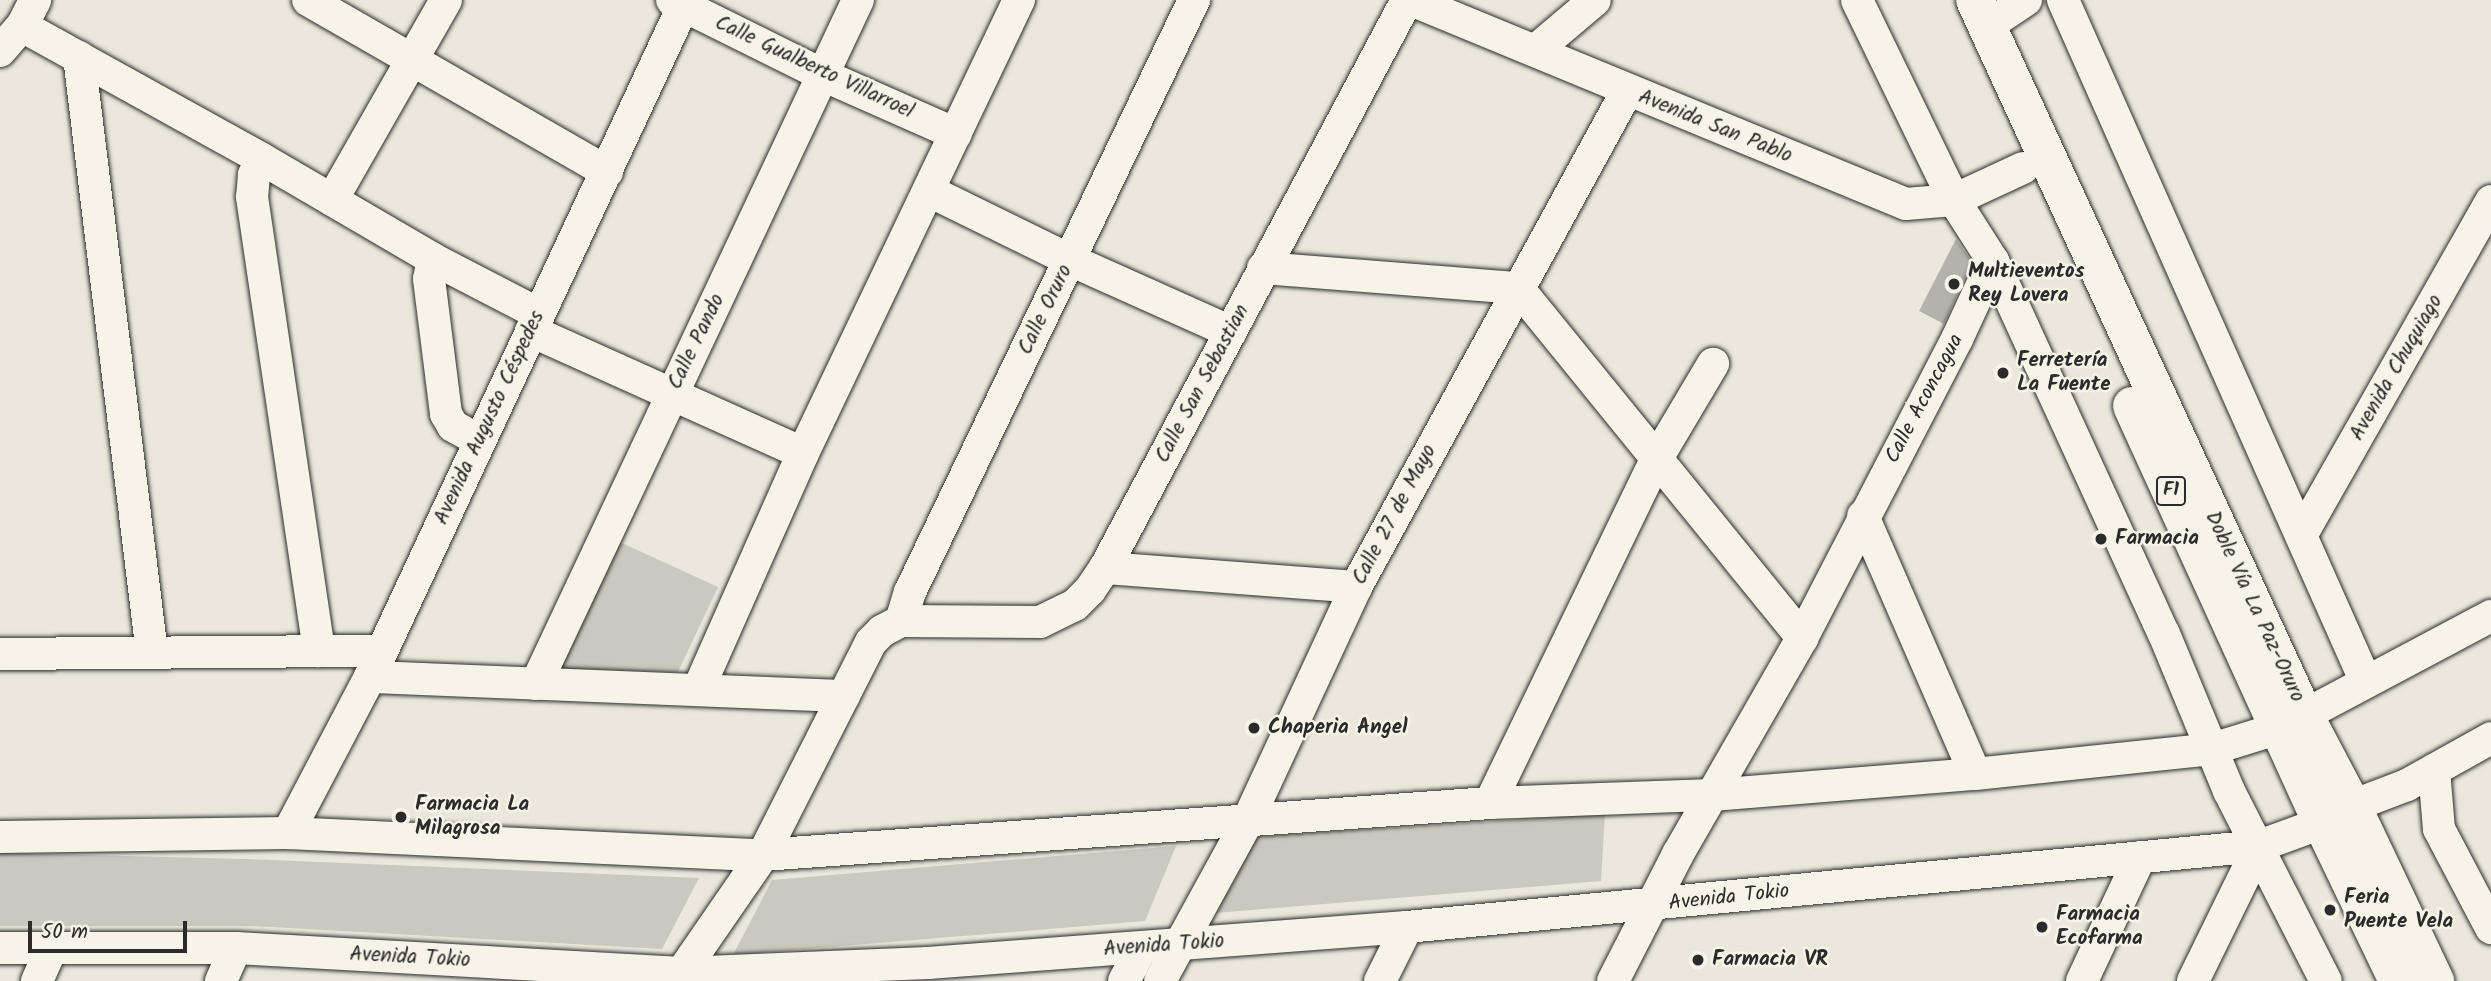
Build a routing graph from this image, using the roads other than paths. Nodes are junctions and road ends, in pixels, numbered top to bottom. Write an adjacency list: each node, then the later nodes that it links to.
1 (308, 0): 18 (street)
2 (446, 0): 18 (street)
3 (858, 0): 19 (street, Calle Pando)
4 (1019, 0): 21 (street)
5 (1194, 0): 30 (street, Calle Oruro)
6 (1409, 0): 15 (street, Avenida San Pablo); 32 (street, Calle San Sebastian)
7 (1595, 0): 15 (street)
8 (1857, 0): 27 (street)
9 (1947, 0): 23 (highway, Doble Vía La Paz-Oruro / F1)
10 (2026, 0): 14 (street)
11 (2063, 0): 42 (street)
12 (680, 2): 19 (street, Calle Gualberto Villarroel); 24 (street, Avenida Augusto Céspedes)
13 (28, 13): 16 (street); 17 (street)
14 (1981, 13): 56 (highway, Doble Vía La Paz-Oruro / F1)
15 (1536, 50): 20 (street, Avenida San Pablo)
16 (0, 51)
17 (79, 57): 22 (street); 49 (street)
18 (412, 60): 24 (street); 26 (street)
19 (825, 76): 21 (street, Calle Gualberto Villarroel); 37 (street, Calle Pando)
20 (1627, 91): 27 (street, Avenida San Pablo); 33 (street, Calle 27 de Mayo)
21 (956, 134): 25 (street)
22 (262, 159): 26 (street); 48 (street)
23 (2024, 168): 27 (street, Avenida San Pablo); 56 (highway, Doble Vía La Paz-Oruro / F1)
24 (607, 172): 34 (street, Avenida Augusto Céspedes)
25 (929, 191): 30 (street); 39 (street)
26 (332, 200): 29 (street)
27 (1954, 200): 31 (street)
28 (2491, 201): 42 (street, Avenida Chuquiago)
29 (433, 259): 34 (street); 38 (street)
30 (1070, 260): 35 (street); 46 (street, Calle Oruro)
31 (1993, 261): 41 (street, Calle Aconcagua); 58 (street)
32 (1263, 268): 33 (street); 35 (street, Calle San Sebastian)
33 (1518, 288): 40 (street); 44 (street, Calle 27 de Mayo)
34 (535, 323): 37 (street); 38 (street, Avenida Augusto Céspedes)
35 (1231, 332): 43 (street, Calle San Sebastian)
36 (1713, 364): 40 (street)
37 (672, 394): 39 (street); 53 (street, Calle Pando)
38 (478, 440): 51 (street, Avenida Augusto Céspedes)
39 (803, 453): 54 (street)
40 (1656, 460): 47 (street); 62 (street)
41 (1863, 516): 47 (street, Calle Aconcagua); 60 (street)
42 (2302, 534): 52 (street)
43 (1105, 568): 44 (street); 46 (street, Calle San Sebastian)
44 (1356, 587): 64 (street, Calle 27 de Mayo)
45 (2491, 616): 52 (street)
46 (901, 621): 55 (street)
47 (1802, 638): 61 (street, Calle Aconcagua)
48 (318, 651): 49 (street); 51 (street)
49 (152, 653): 50 (street)
50 (0, 654)
51 (375, 664): 53 (street); 65 (street, Avenida Augusto Céspedes)
52 (2366, 682): 56 (street)
53 (536, 684): 54 (street)
54 (698, 690): 55 (street)
55 (844, 696): 68 (street)
56 (2292, 720): 58 (street); 63 (highway, Doble Vía La Paz-Oruro / F1)
57 (2491, 738): 59 (street, Avenida Tokio)
58 (2212, 749): 60 (street); 67 (street)
59 (2434, 770): 63 (street, Avenida Tokio); 72 (street)
60 (1975, 774): 61 (street)
61 (1712, 795): 62 (street); 70 (street, Calle Aconcagua)
62 (1490, 803): 64 (street)
63 (2337, 815): 67 (street, Avenida Tokio); 89 (highway, Doble Vía La Paz-Oruro / F1); 90 (highway, Doble Vía La Paz-Oruro / F1)
64 (1248, 820): 68 (street); 73 (street, Calle 27 de Mayo)
65 (288, 833): 66 (street); 68 (street)
66 (0, 836)
67 (2259, 846): 69 (street, Avenida Tokio); 87 (street); 88 (street)
68 (763, 855): 79 (street)
69 (2140, 857): 70 (street, Avenida Tokio); 86 (street)
70 (1651, 906): 71 (street, Avenida Tokio); 85 (street, Calle Aconcagua)
71 (1407, 927): 73 (street, Avenida Tokio); 84 (street)
72 (2491, 928)
73 (1178, 946): 74 (street, Avenida Tokio); 83 (street, Calle 27 de Mayo)
74 (1142, 947): 78 (street, Avenida Tokio); 82 (street)
75 (0, 948): 76 (street, Avenida Tokio)
76 (52, 948): 77 (street, Avenida Tokio); 80 (street)
77 (236, 948): 79 (street, Avenida Tokio); 81 (street)
78 (924, 972): 79 (street, Avenida Tokio)
79 (678, 977)
80 (37, 981)
81 (221, 981)
82 (1124, 981)
83 (1160, 981)
84 (1380, 981)
85 (1613, 981)
86 (2082, 981)
87 (2193, 981)
88 (2326, 981)
89 (2398, 981)
90 (2435, 981)

